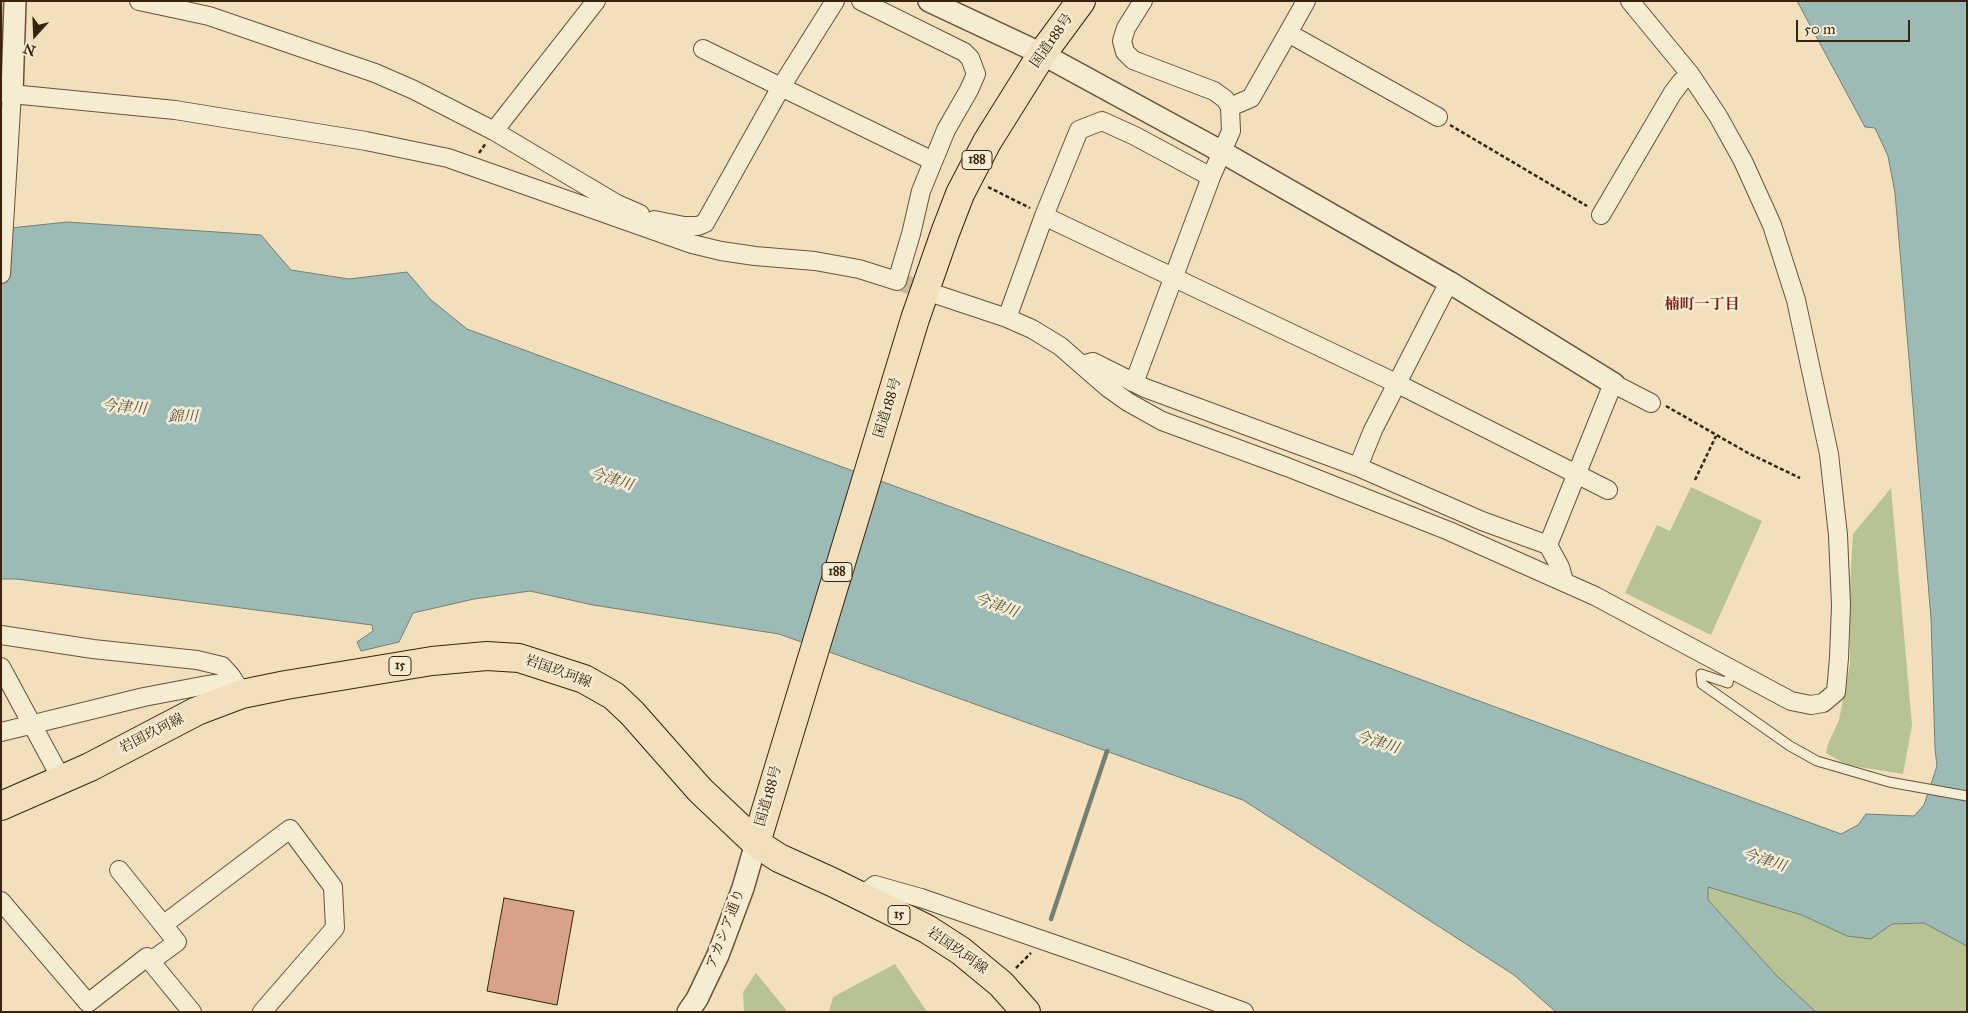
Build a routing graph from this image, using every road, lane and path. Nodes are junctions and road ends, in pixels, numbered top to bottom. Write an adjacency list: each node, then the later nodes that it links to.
1 (16, 1): 16 (street)
2 (139, 1): 19 (street)
3 (596, 1): 19 (street)
4 (835, 1): 15 (street)
5 (861, 1): 21 (street)
6 (929, 1): 13 (street)
7 (1081, 1): 13 (main road, 国道188号 / 188)
8 (1143, 1): 17 (street)
9 (1306, 1): 11 (street)
10 (1630, 1): 14 (street)
11 (1288, 33): 17 (street); 18 (street)
12 (703, 49): 15 (street)
13 (1042, 54): 20 (street); 55 (main road, 国道188号 / 188)
14 (1690, 74): 25 (street); 48 (street)
15 (781, 87): 21 (street); 27 (street)
16 (8, 97): 22 (street); 28 (street)
17 (1230, 107): 20 (street)
18 (1438, 117): 25 (path)
19 (494, 131): 22 (path); 27 (street)
20 (1222, 152): 23 (street); 30 (street)
21 (933, 161): 27 (street)
22 (472, 165): 27 (street)
23 (1211, 177): 26 (street); 29 (street)
24 (981, 184): 26 (path)
25 (1601, 215)
26 (1044, 216): 29 (street); 32 (street)
27 (648, 223)
28 (1, 274)
29 (1174, 278): 34 (street); 35 (street)
30 (1449, 282): 35 (street); 36 (street)
31 (938, 295): 32 (street)
32 (1007, 318): 33 (street)
33 (1082, 365): 34 (street); 45 (street)
34 (1132, 382): 39 (street)
35 (1396, 383): 39 (street); 40 (street)
36 (1614, 384): 37 (street); 40 (street)
37 (1650, 403): 38 (path)
38 (1716, 436): 41 (path); 42 (path)
39 (1358, 467): 44 (street)
40 (1577, 475): 43 (street); 44 (street)
41 (1800, 478)
42 (1695, 480)
43 (1608, 490)
44 (1548, 546): 45 (street)
45 (1564, 581): 48 (street)
46 (1, 635): 49 (street)
47 (1, 668): 50 (street)
48 (1731, 669): 53 (lane)
49 (239, 688): 50 (street); 52 (main road, 岩国玖珂線 / 15); 55 (main road, 岩国玖珂線 / 15)
50 (32, 724): 51 (street); 52 (street)
51 (1, 732)
52 (62, 780): 54 (main road, 岩国玖珂線 / 15)
53 (1967, 796)
54 (1, 806)
55 (756, 843): 57 (main road, 岩国玖珂線 / 15); 65 (street, アカシア通り)
56 (119, 870): 59 (street)
57 (861, 896): 60 (street); 62 (main road, 岩国玖珂線 / 15)
58 (1, 901): 61 (street)
59 (163, 925): 61 (street); 64 (street)
60 (1043, 940): 62 (path); 67 (street)
61 (151, 961): 63 (street)
62 (1001, 984): 66 (main road, 岩国玖珂線 / 15)
63 (192, 1012)
64 (262, 1012)
65 (688, 1012)
66 (1026, 1012)
67 (1244, 1012)

